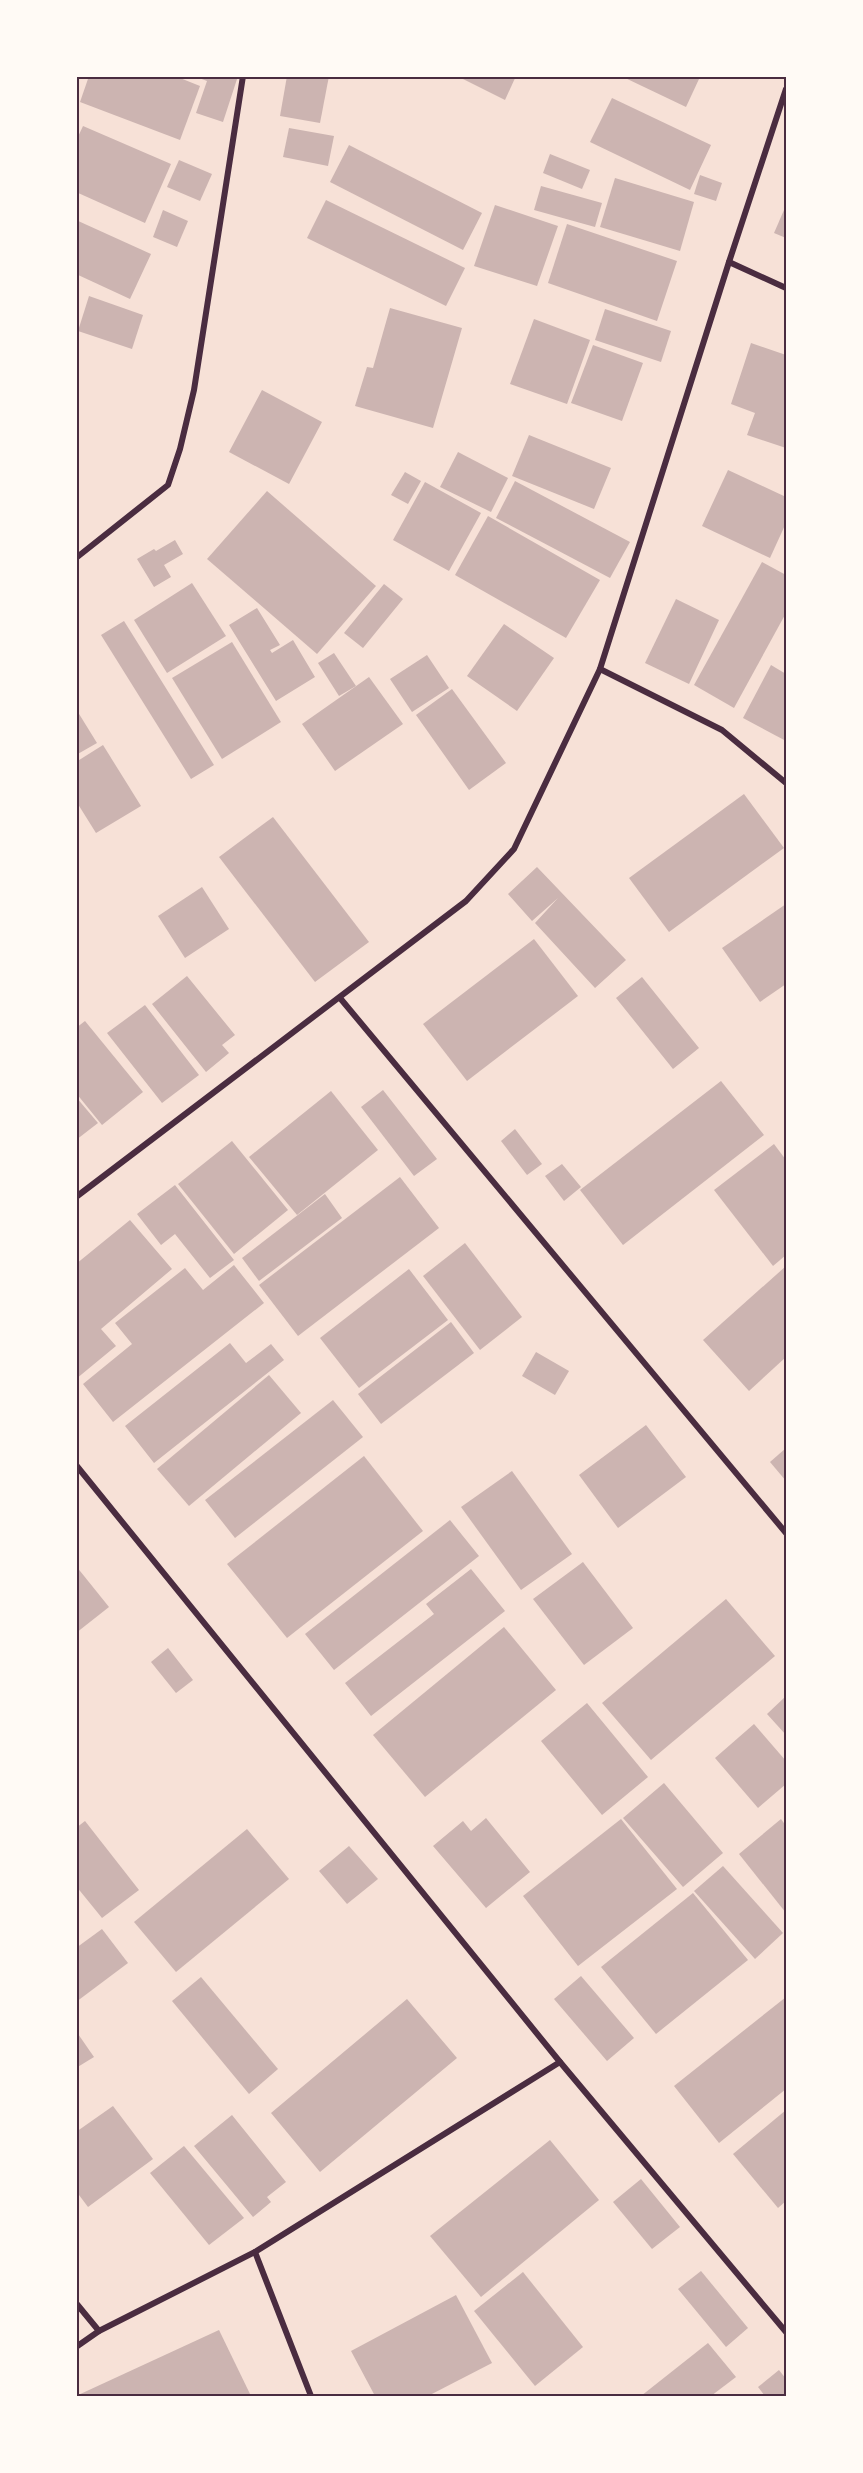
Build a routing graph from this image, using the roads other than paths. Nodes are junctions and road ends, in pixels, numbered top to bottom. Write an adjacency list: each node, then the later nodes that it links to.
1 (243, 76): 5 (street)
2 (786, 89): 3 (street)
3 (729, 261): 4 (street); 6 (street)
4 (786, 288)
5 (76, 558)
6 (600, 669): 7 (street); 8 (street)
7 (786, 783)
8 (340, 998): 9 (street); 11 (street)
9 (76, 1197)
10 (76, 1465): 12 (street)
11 (786, 1533)
12 (560, 2062): 13 (street); 16 (street)
13 (255, 2252): 15 (street); 18 (street)
14 (76, 2303): 15 (street)
15 (99, 2331): 17 (street)
16 (786, 2332)
17 (76, 2347)
18 (311, 2397)

